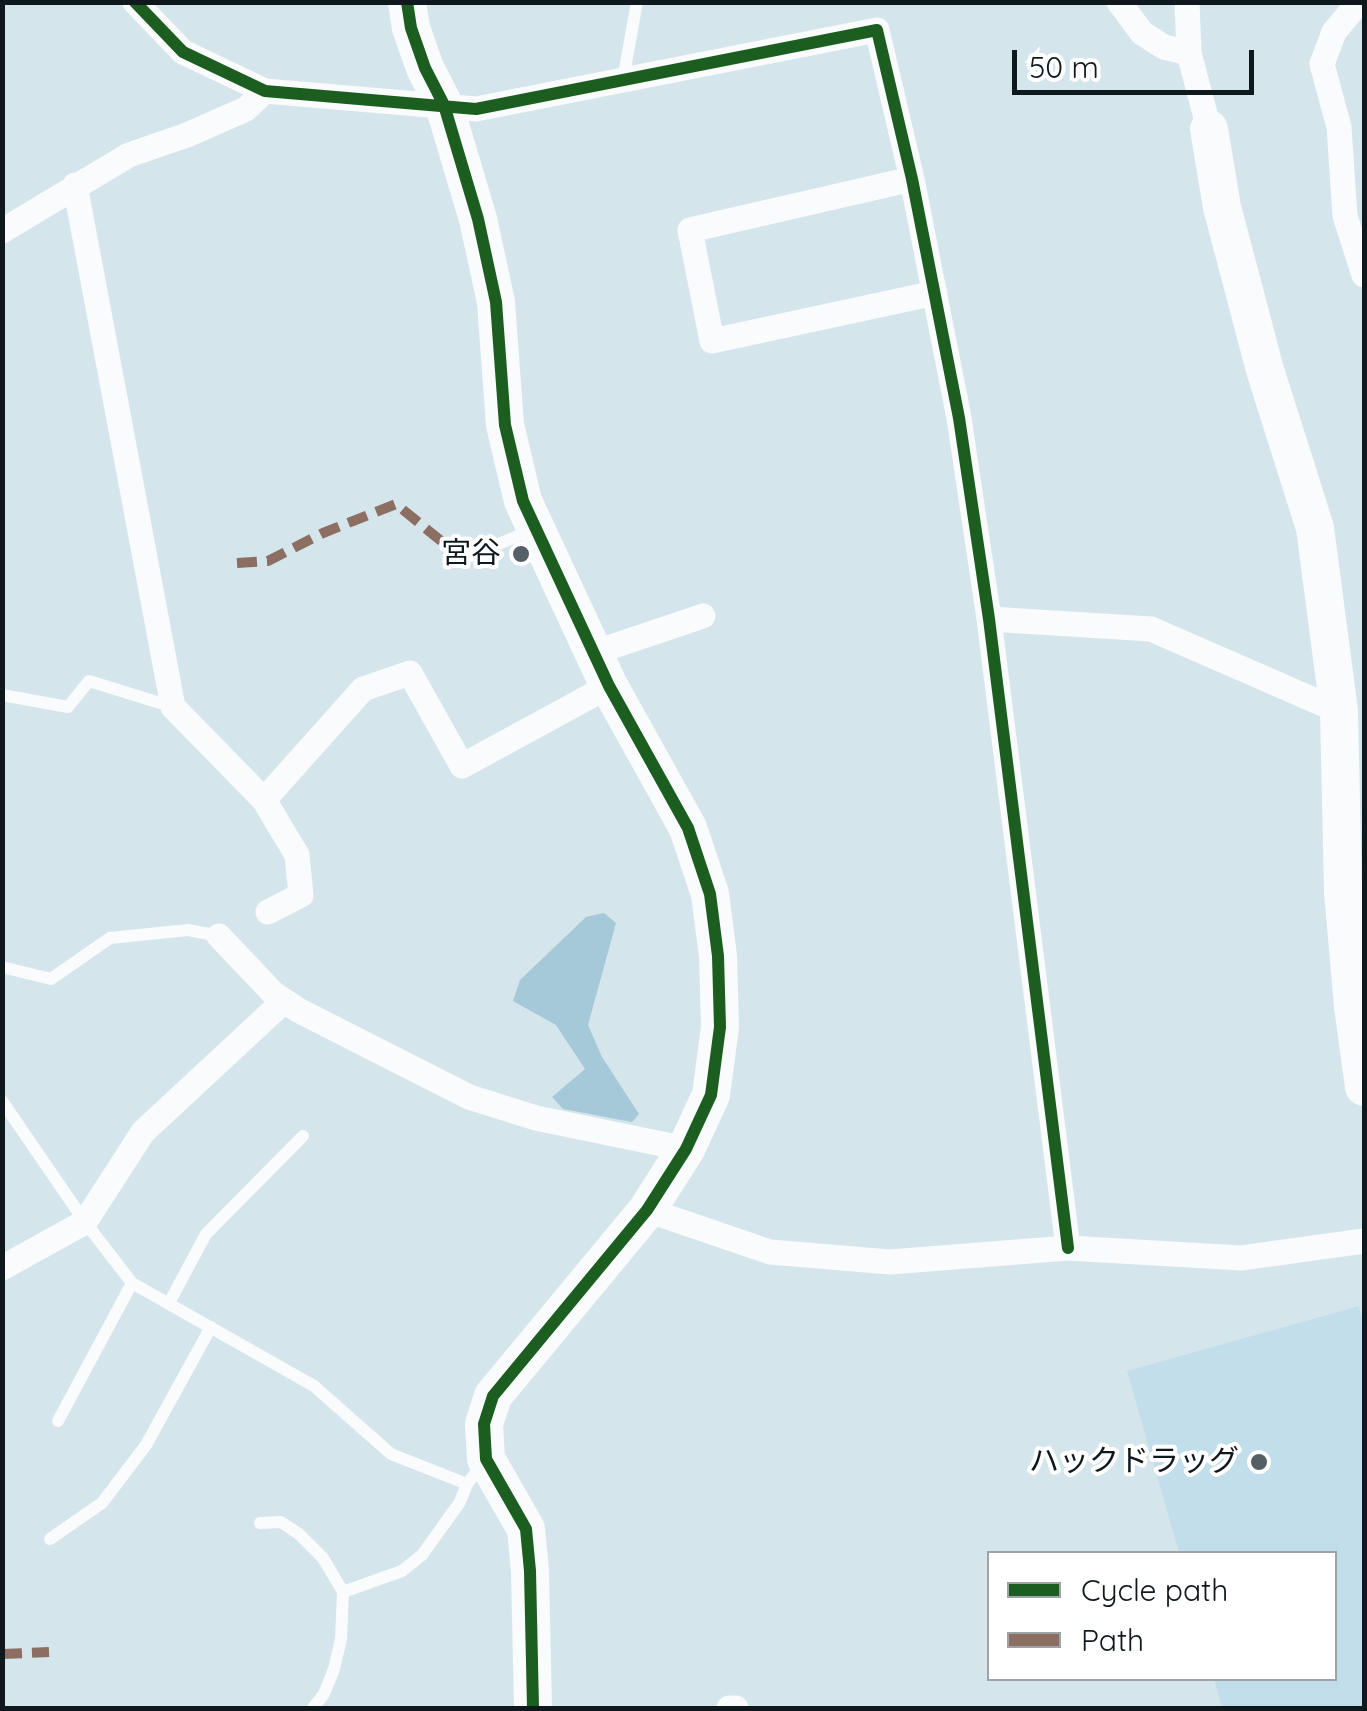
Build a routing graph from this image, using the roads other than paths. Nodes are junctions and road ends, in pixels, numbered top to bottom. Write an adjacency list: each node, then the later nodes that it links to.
1 (135, 2): 10 (street)
2 (407, 2): 11 (street)
3 (637, 2): 9 (lane)
4 (1119, 2): 8 (street)
5 (1187, 2): 8 (street)
6 (1359, 2): 7 (street)
7 (1353, 27): 16 (street)
8 (1188, 53): 12 (street)
9 (623, 80): 11 (street); 13 (street)
10 (265, 91): 11 (street); 14 (street)
11 (444, 106): 18 (street)
12 (1209, 129): 26 (street)
13 (912, 180): 17 (street); 17 (street)
14 (75, 185): 15 (street); 25 (street)
15 (2, 230)
16 (1364, 275)
17 (935, 294): 21 (street)
18 (535, 529): 19 (lane); 22 (street)
19 (463, 559)
20 (703, 616): 22 (street)
21 (989, 619): 26 (street); 39 (street)
22 (592, 653): 23 (street)
23 (609, 686): 27 (street); 35 (street)
24 (2, 695): 25 (lane)
25 (173, 706): 27 (street)
26 (1352, 717): 32 (street)
27 (264, 800): 28 (street)
28 (268, 912)
29 (219, 936): 30 (lane); 31 (street)
30 (2, 967)
31 (284, 1000): 35 (street); 37 (street)
32 (1364, 1087)
33 (2, 1101): 37 (lane)
34 (303, 1136): 42 (lane)
35 (686, 1149): 36 (street)
36 (647, 1210): 39 (street); 45 (street)
37 (84, 1222): 40 (street); 41 (lane)
38 (1364, 1241): 39 (street)
39 (1068, 1248)
40 (2, 1268)
41 (132, 1283): 42 (lane); 44 (lane)
42 (169, 1303): 43 (lane)
43 (211, 1327): 45 (lane); 47 (lane)
44 (58, 1421)
45 (477, 1471): 48 (lane); 50 (street)
46 (260, 1523): 48 (lane)
47 (50, 1539)
48 (343, 1592): 49 (lane)
49 (313, 1708)
50 (532, 1708)

